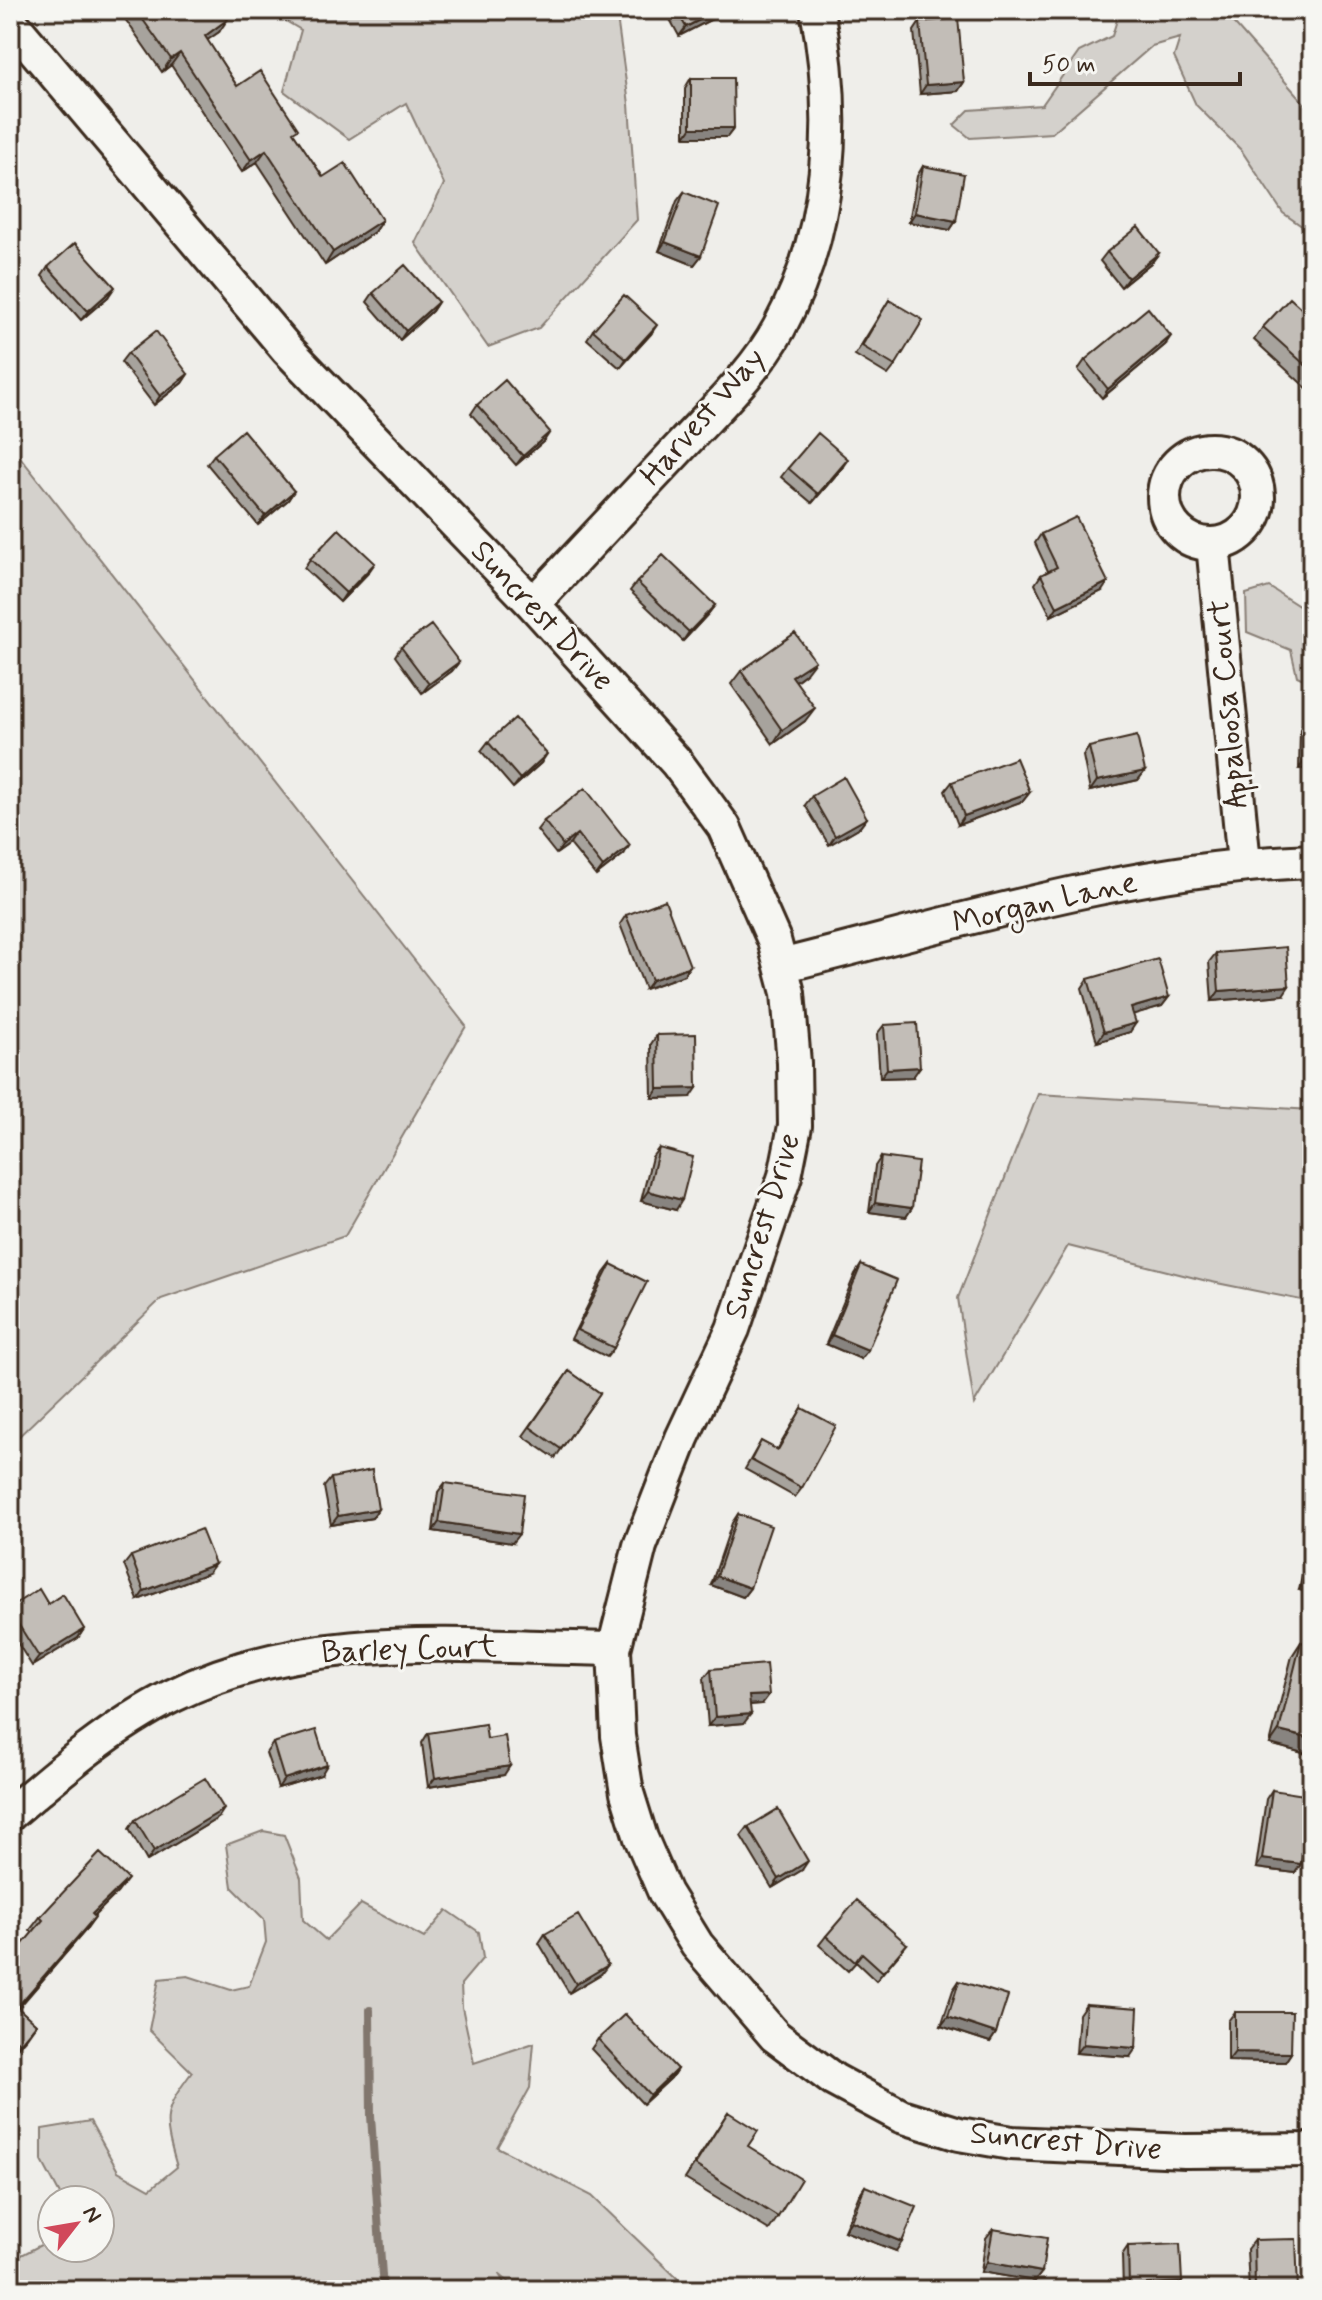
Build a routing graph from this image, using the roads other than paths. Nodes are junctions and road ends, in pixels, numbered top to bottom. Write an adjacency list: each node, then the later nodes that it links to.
1 (817, 10): 4 (street, Harvest Way)
2 (10, 21): 4 (street, Suncrest Drive)
3 (1213, 544): 6 (street, Appaloosa Court)
4 (533, 604): 7 (street, Suncrest Drive)
5 (1312, 861): 6 (street, Morgan Lane)
6 (1244, 863): 7 (street, Morgan Lane)
7 (781, 966): 8 (street, Suncrest Drive)
8 (614, 1649): 9 (street, Barley Court); 10 (street, Suncrest Drive)
9 (10, 1814)
10 (1312, 2150)

